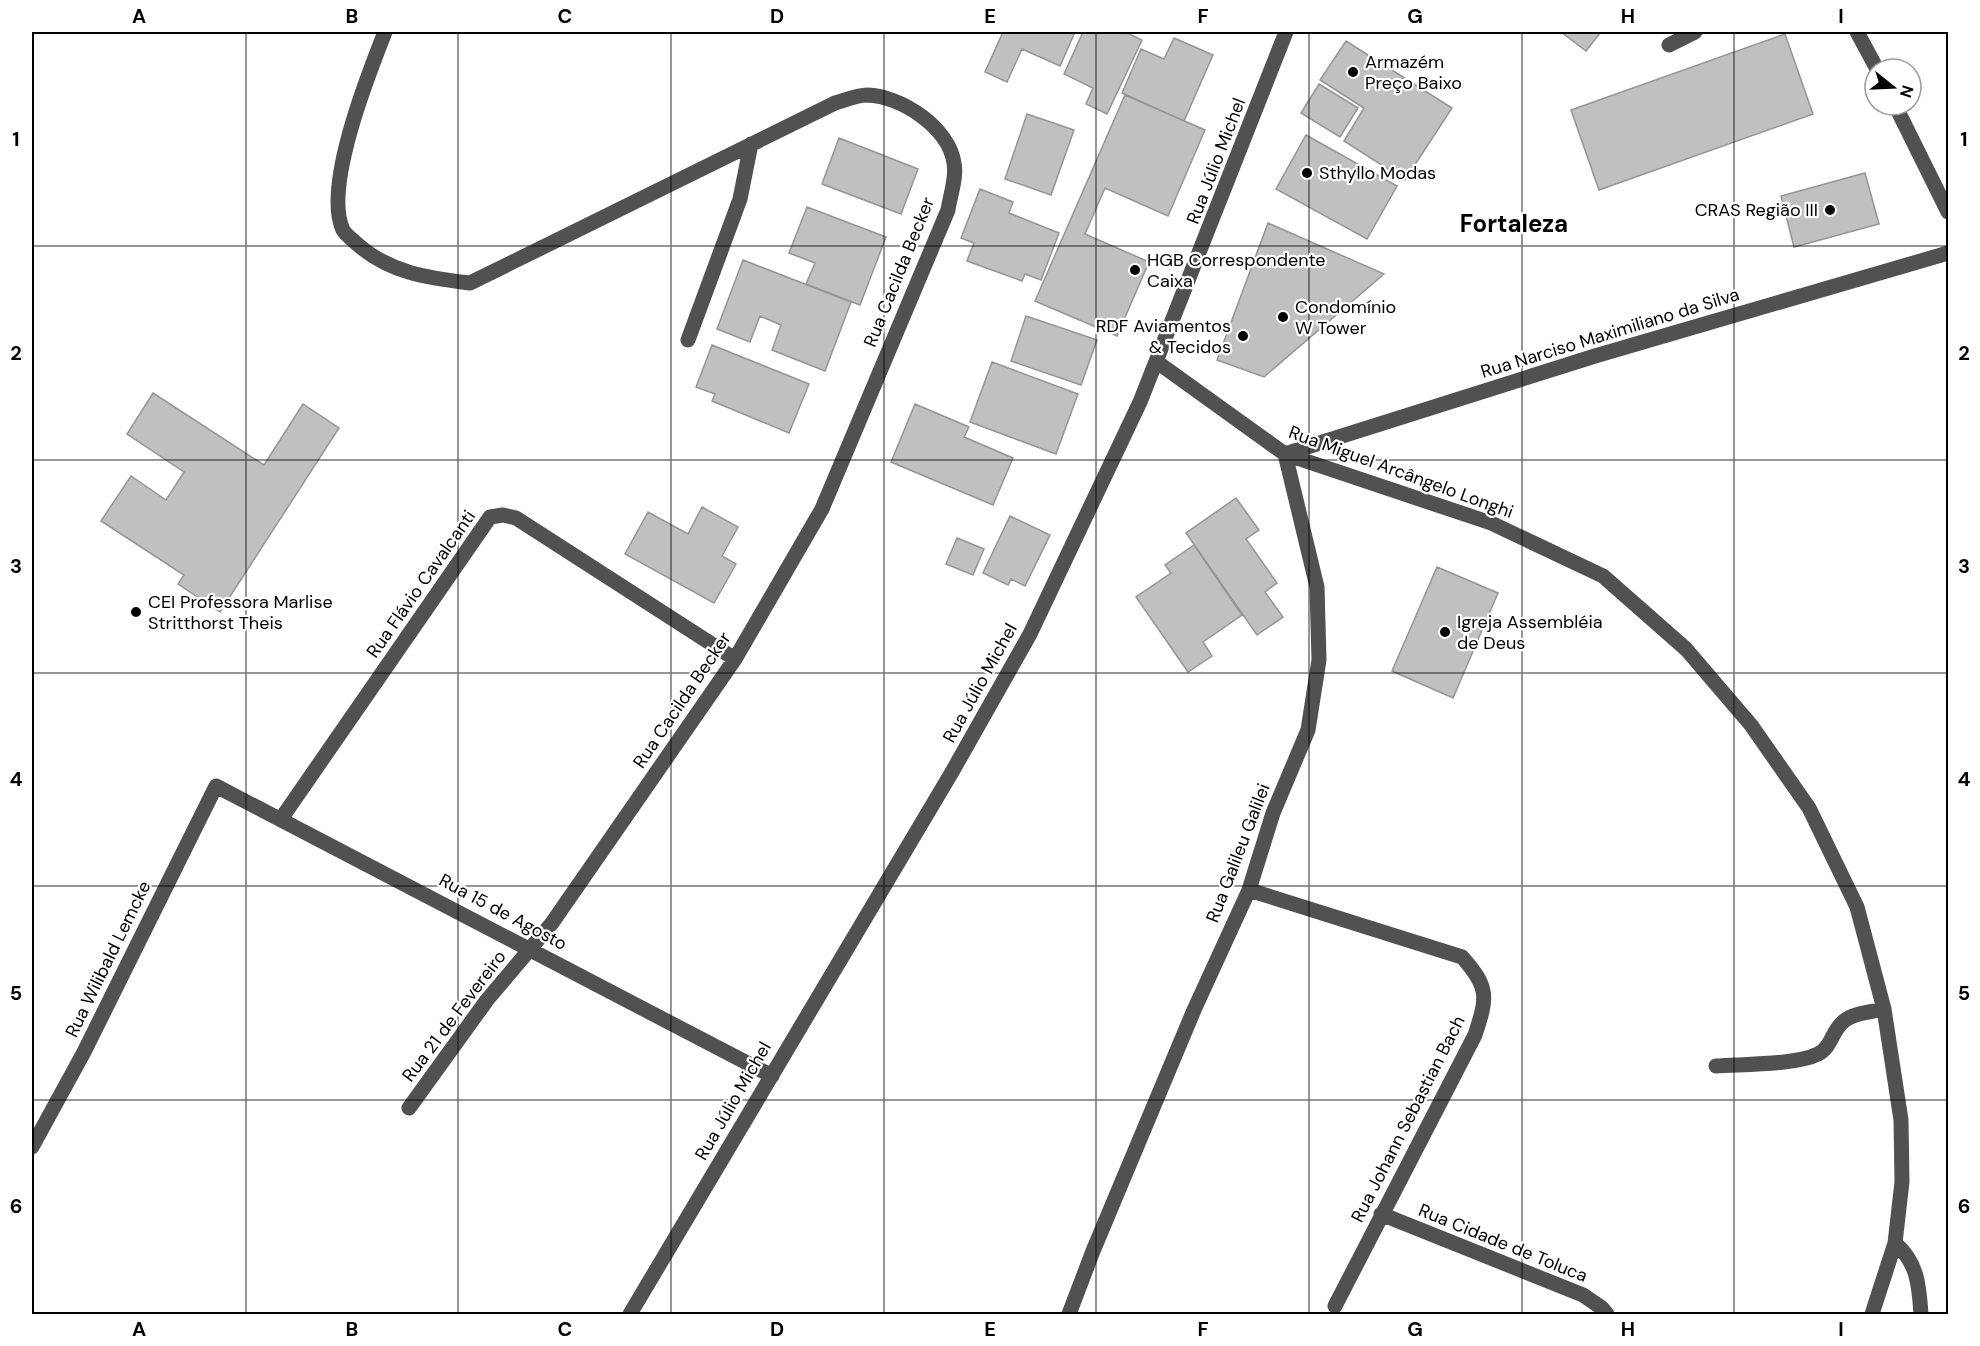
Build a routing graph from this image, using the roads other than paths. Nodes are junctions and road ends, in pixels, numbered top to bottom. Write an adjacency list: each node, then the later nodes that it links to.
1 (385, 32): 8 (street, Rua Cacilda Becker)
2 (1286, 32): 12 (street, Rua Júlio Michel)
3 (1695, 32): 5 (street)
4 (1857, 32): 6 (street)
5 (1669, 45)
6 (1871, 57)
7 (1901, 117): 9 (street)
8 (752, 144): 11 (street); 14 (street, Rua Cacilda Becker)
9 (1948, 212)
10 (1948, 253): 13 (street, Rua Narciso Maximiliano da Silva)
11 (688, 340)
12 (1157, 362): 13 (street, Rua Miguel Arcângelo Longhi); 21 (street, Rua Júlio Michel)
13 (1285, 454): 17 (street, Rua Galileu Galilei); 19 (street, Rua Miguel Arcângelo Longhi)
14 (735, 659): 16 (street, Rua Flávio Cavalcanti); 18 (street, Rua Cacilda Becker)
15 (216, 786): 16 (street, Rua 15 de Agosto); 23 (street, Rua Wilibald Lemcke)
16 (281, 819): 18 (street, Rua 15 de Agosto)
17 (1249, 890): 24 (street, Rua Johann Sebastian Bach); 28 (street, Rua Galileu Galilei)
18 (531, 948): 21 (street, Rua 15 de Agosto); 22 (street, Rua 21 de Fevereiro)
19 (1884, 1009): 20 (street); 25 (street, Rua Miguel Arcângelo Longhi)
20 (1716, 1066)
21 (772, 1076): 27 (street, Rua Júlio Michel)
22 (409, 1108)
23 (32, 1147)
24 (1381, 1214): 26 (street, Rua Johann Sebastian Bach); 29 (street, Rua Cidade de Toluca)
25 (1895, 1243): 30 (street, Rua Miguel Arcângelo Longhi); 31 (street)
26 (1335, 1306)
27 (630, 1314)
28 (1069, 1314)
29 (1607, 1314)
30 (1872, 1314)
31 (1921, 1314)

